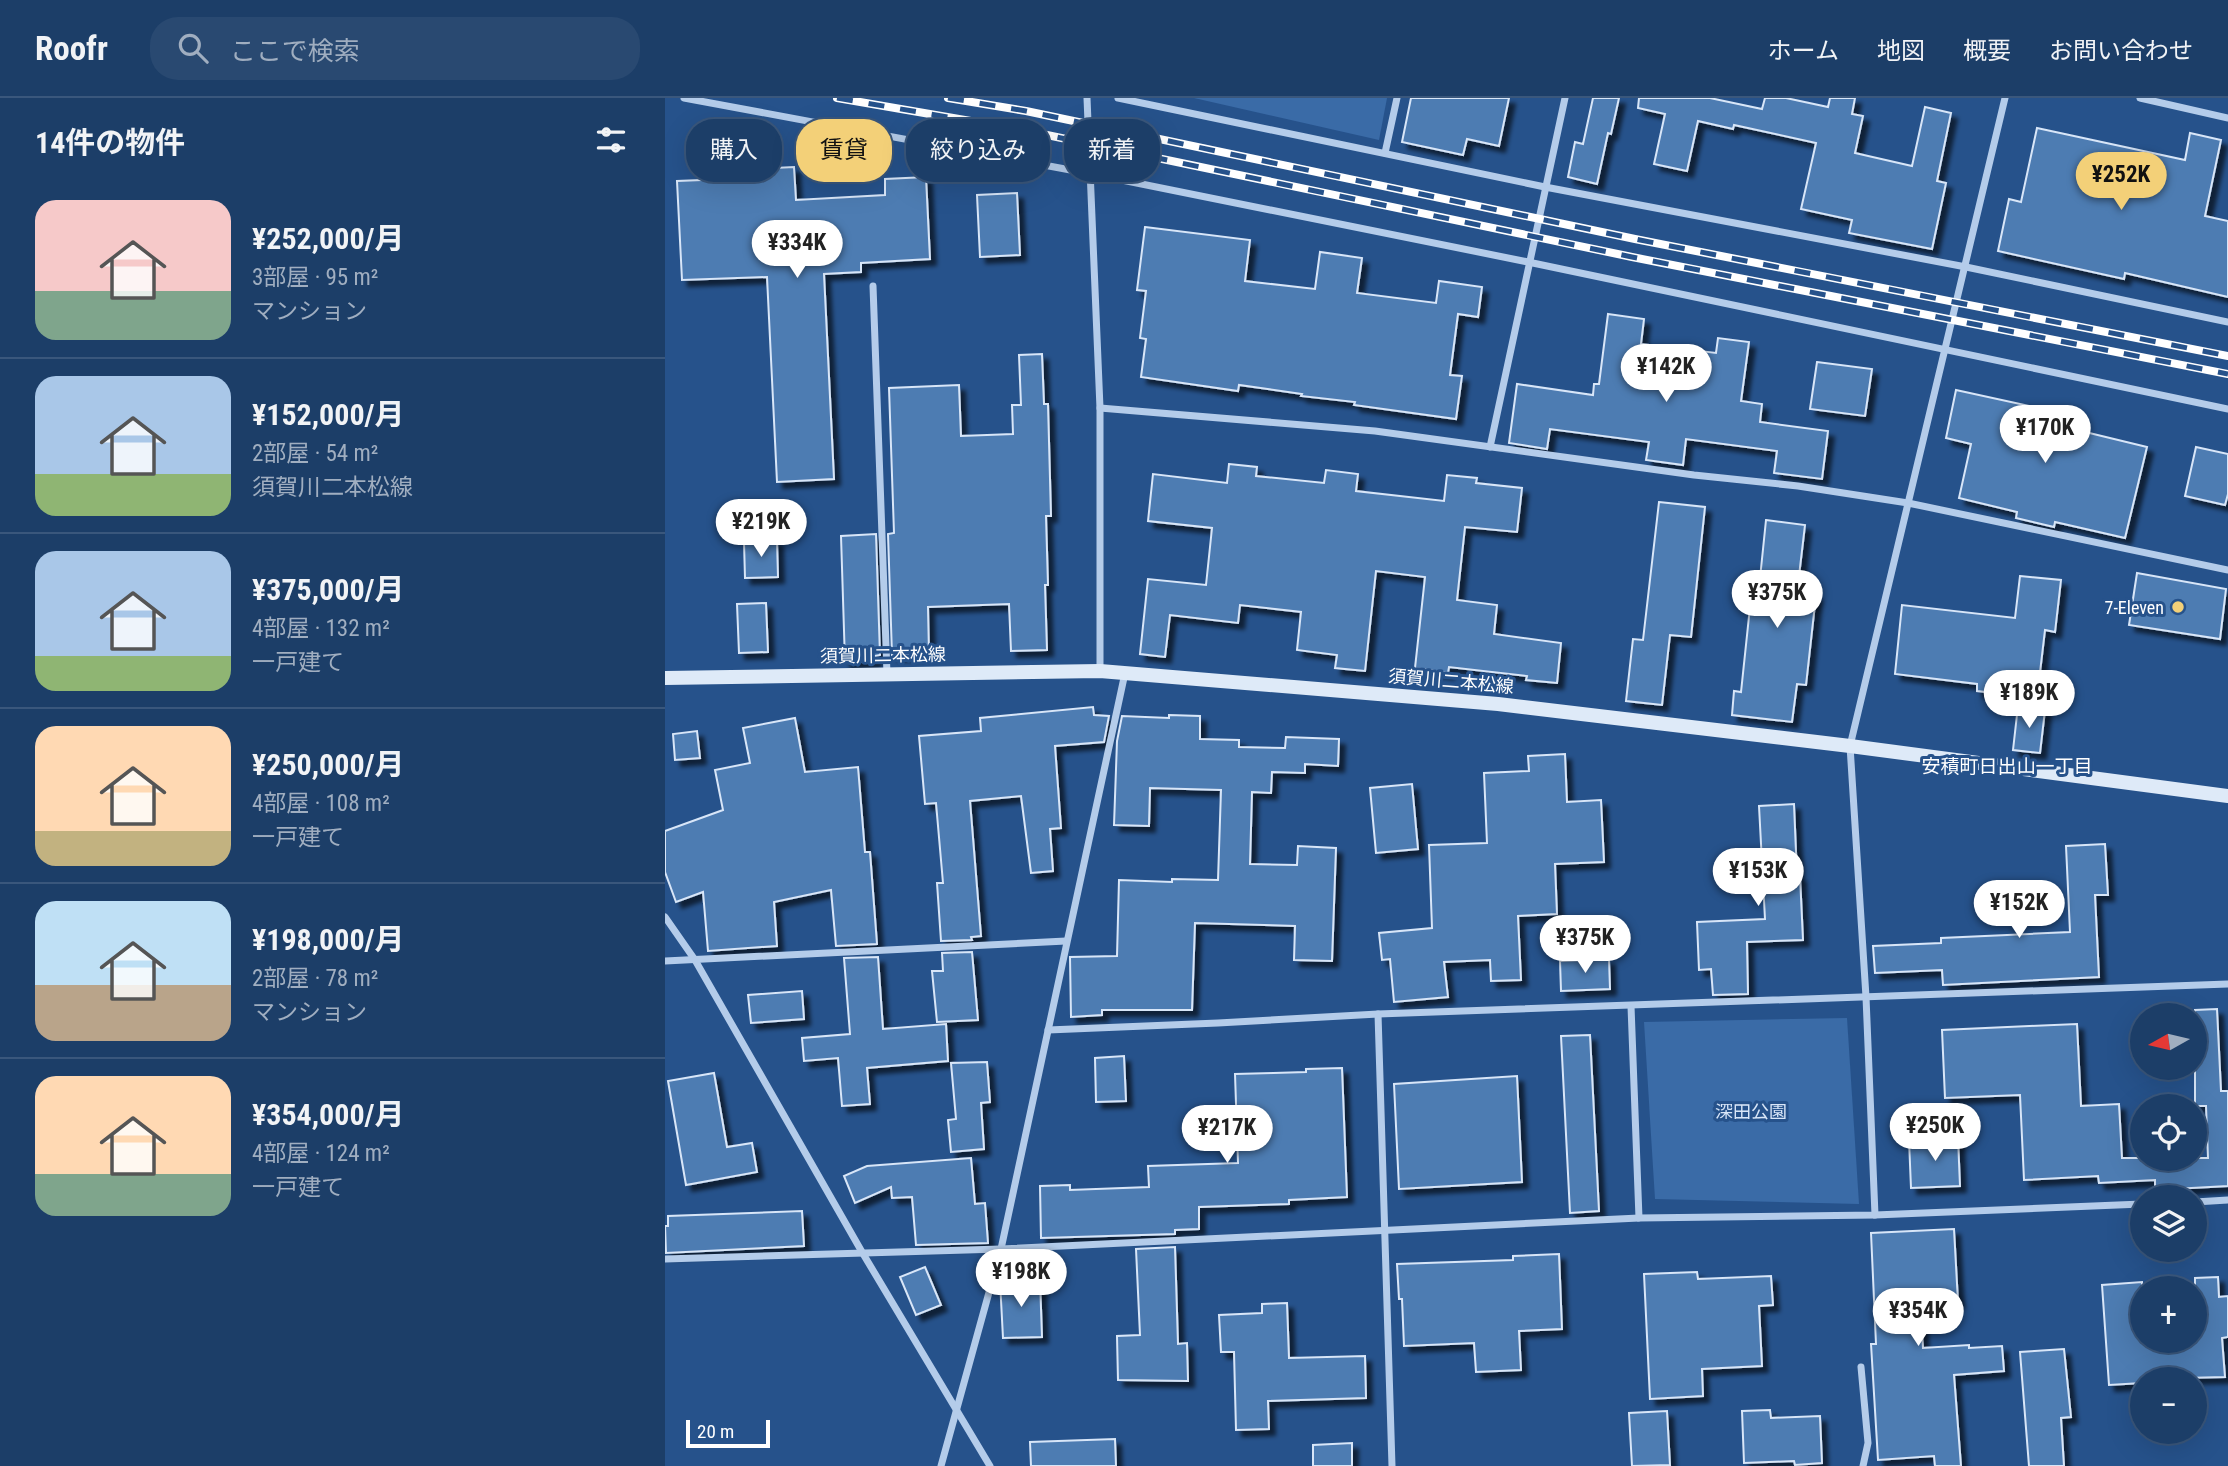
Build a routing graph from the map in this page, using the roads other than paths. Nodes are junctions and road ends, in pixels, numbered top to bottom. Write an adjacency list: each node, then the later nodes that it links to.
1 (684, 98): 11 (street)
2 (1087, 98): 9 (street)
3 (1118, 98): 10 (street)
4 (1397, 98): 10 (street)
5 (1565, 98): 14 (street)
6 (2005, 98): 16 (street)
7 (2140, 98): 8 (street)
8 (2228, 118)
9 (1088, 119)
10 (1385, 153): 14 (street)
11 (1064, 169)
12 (1092, 182): 20 (street)
13 (1132, 182): 15 (street)
14 (1545, 187): 15 (street); 16 (street)
15 (1528, 262): 19 (street); 22 (street)
16 (1966, 267): 18 (street); 19 (street)
17 (873, 286): 27 (street)
18 (2228, 321)
19 (1945, 349): 21 (street); 23 (street)
20 (1100, 408): 22 (street); 25 (street)
21 (2228, 409)
22 (1490, 447): 23 (street)
23 (1908, 503): 24 (street); 29 (street)
24 (2228, 570)
25 (1100, 671): 26 (main road, 須賀川二本松線); 27 (main road, 須賀川二本松線)
26 (1125, 673): 29 (main road, 須賀川二本松線); 32 (street)
27 (887, 674): 28 (main road, 須賀川二本松線)
28 (665, 678)
29 (1850, 746): 30 (main road, 須賀川二本松線); 36 (street)
30 (2228, 796)
31 (665, 917): 33 (street)
32 (1066, 941): 33 (street); 39 (street)
33 (695, 960): 34 (street); 47 (street)
34 (665, 961)
35 (2228, 984): 36 (street)
36 (1866, 997): 37 (street); 43 (street)
37 (1631, 1006): 38 (street); 44 (street)
38 (1378, 1014): 39 (street); 45 (street)
39 (1048, 1030): 46 (street)
40 (2228, 1200): 41 (street)
41 (2207, 1201)
42 (2130, 1204): 43 (street)
43 (1875, 1215): 44 (street)
44 (1639, 1218): 45 (street)
45 (1385, 1229): 46 (street); 53 (street)
46 (1001, 1250): 47 (street); 50 (street)
47 (862, 1252): 48 (street); 50 (street)
48 (665, 1259)
49 (1861, 1367): 54 (street)
50 (955, 1411): 51 (street); 52 (street)
51 (941, 1466)
52 (990, 1466)
53 (1392, 1466)
54 (1863, 1466)

